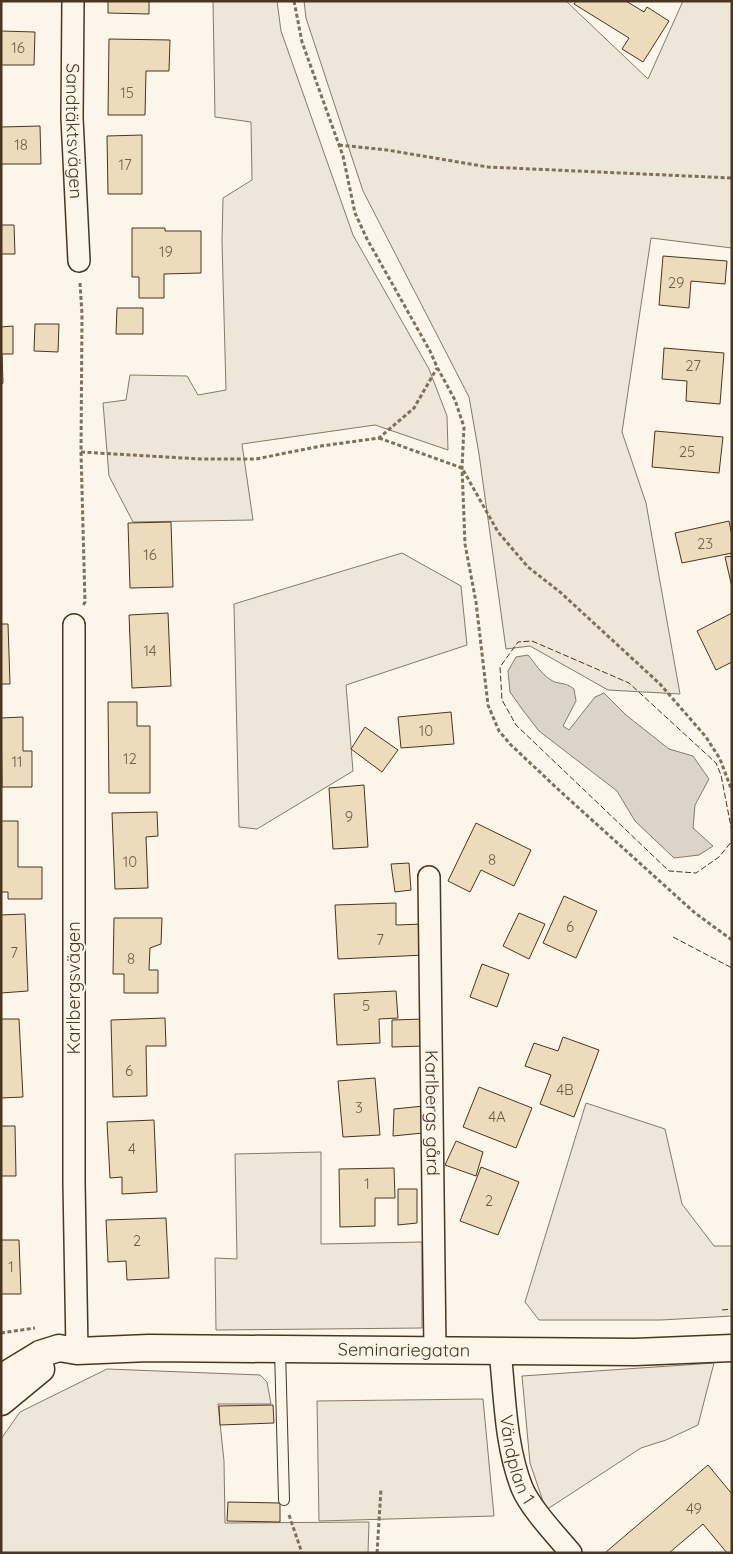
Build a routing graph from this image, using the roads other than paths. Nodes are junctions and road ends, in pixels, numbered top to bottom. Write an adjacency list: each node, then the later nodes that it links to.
1 (73, 1): 2 (street, Sandtäktsvägen)
2 (79, 261)
3 (74, 625): 8 (street, Karlbergsvägen)
4 (429, 877): 7 (street, Karlbergs gård)
5 (732, 1348): 9 (street, Seminariegatan)
6 (280, 1350): 7 (street, Seminariegatan); 8 (street, Seminariegatan); 12 (lane)
7 (435, 1350): 9 (street, Seminariegatan)
8 (77, 1351): 10 (street, Seminariegatan); 11 (street)
9 (500, 1351): 13 (street, Vändplan 1)
10 (1, 1378)
11 (1, 1402)
12 (284, 1500)
13 (571, 1553)

